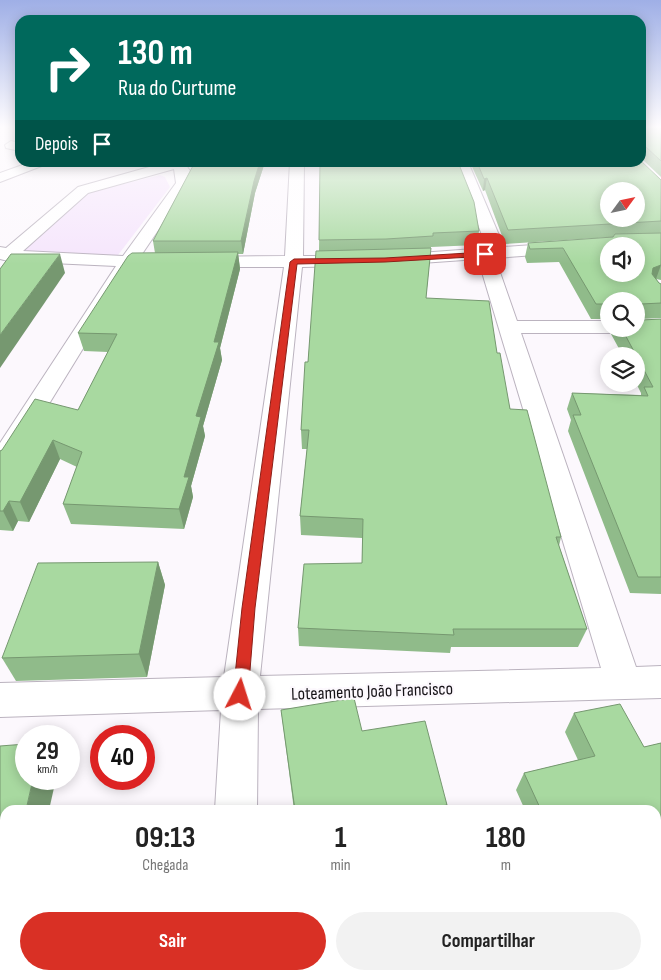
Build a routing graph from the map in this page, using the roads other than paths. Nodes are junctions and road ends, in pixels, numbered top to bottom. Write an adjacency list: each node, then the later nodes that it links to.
1 (17, 172): 6 (street)
2 (146, 172): 9 (street)
3 (183, 172): 11 (street)
4 (297, 172): 10 (street)
5 (463, 172): 8 (street)
6 (1, 177)
7 (574, 247): 8 (street)
8 (492, 253): 10 (street); 12 (street)
9 (4, 254): 11 (street)
10 (294, 262): 11 (street); 17 (street)
11 (127, 263): 14 (street)
12 (509, 327): 13 (street); 16 (street)
13 (600, 327)
14 (0, 463)
15 (661, 682): 16 (street, Loteamento João Francisco)
16 (624, 684): 17 (street, Loteamento João Francisco)
17 (240, 695): 18 (street, Loteamento João Francisco); 19 (street)
18 (0, 700)
19 (236, 805)

